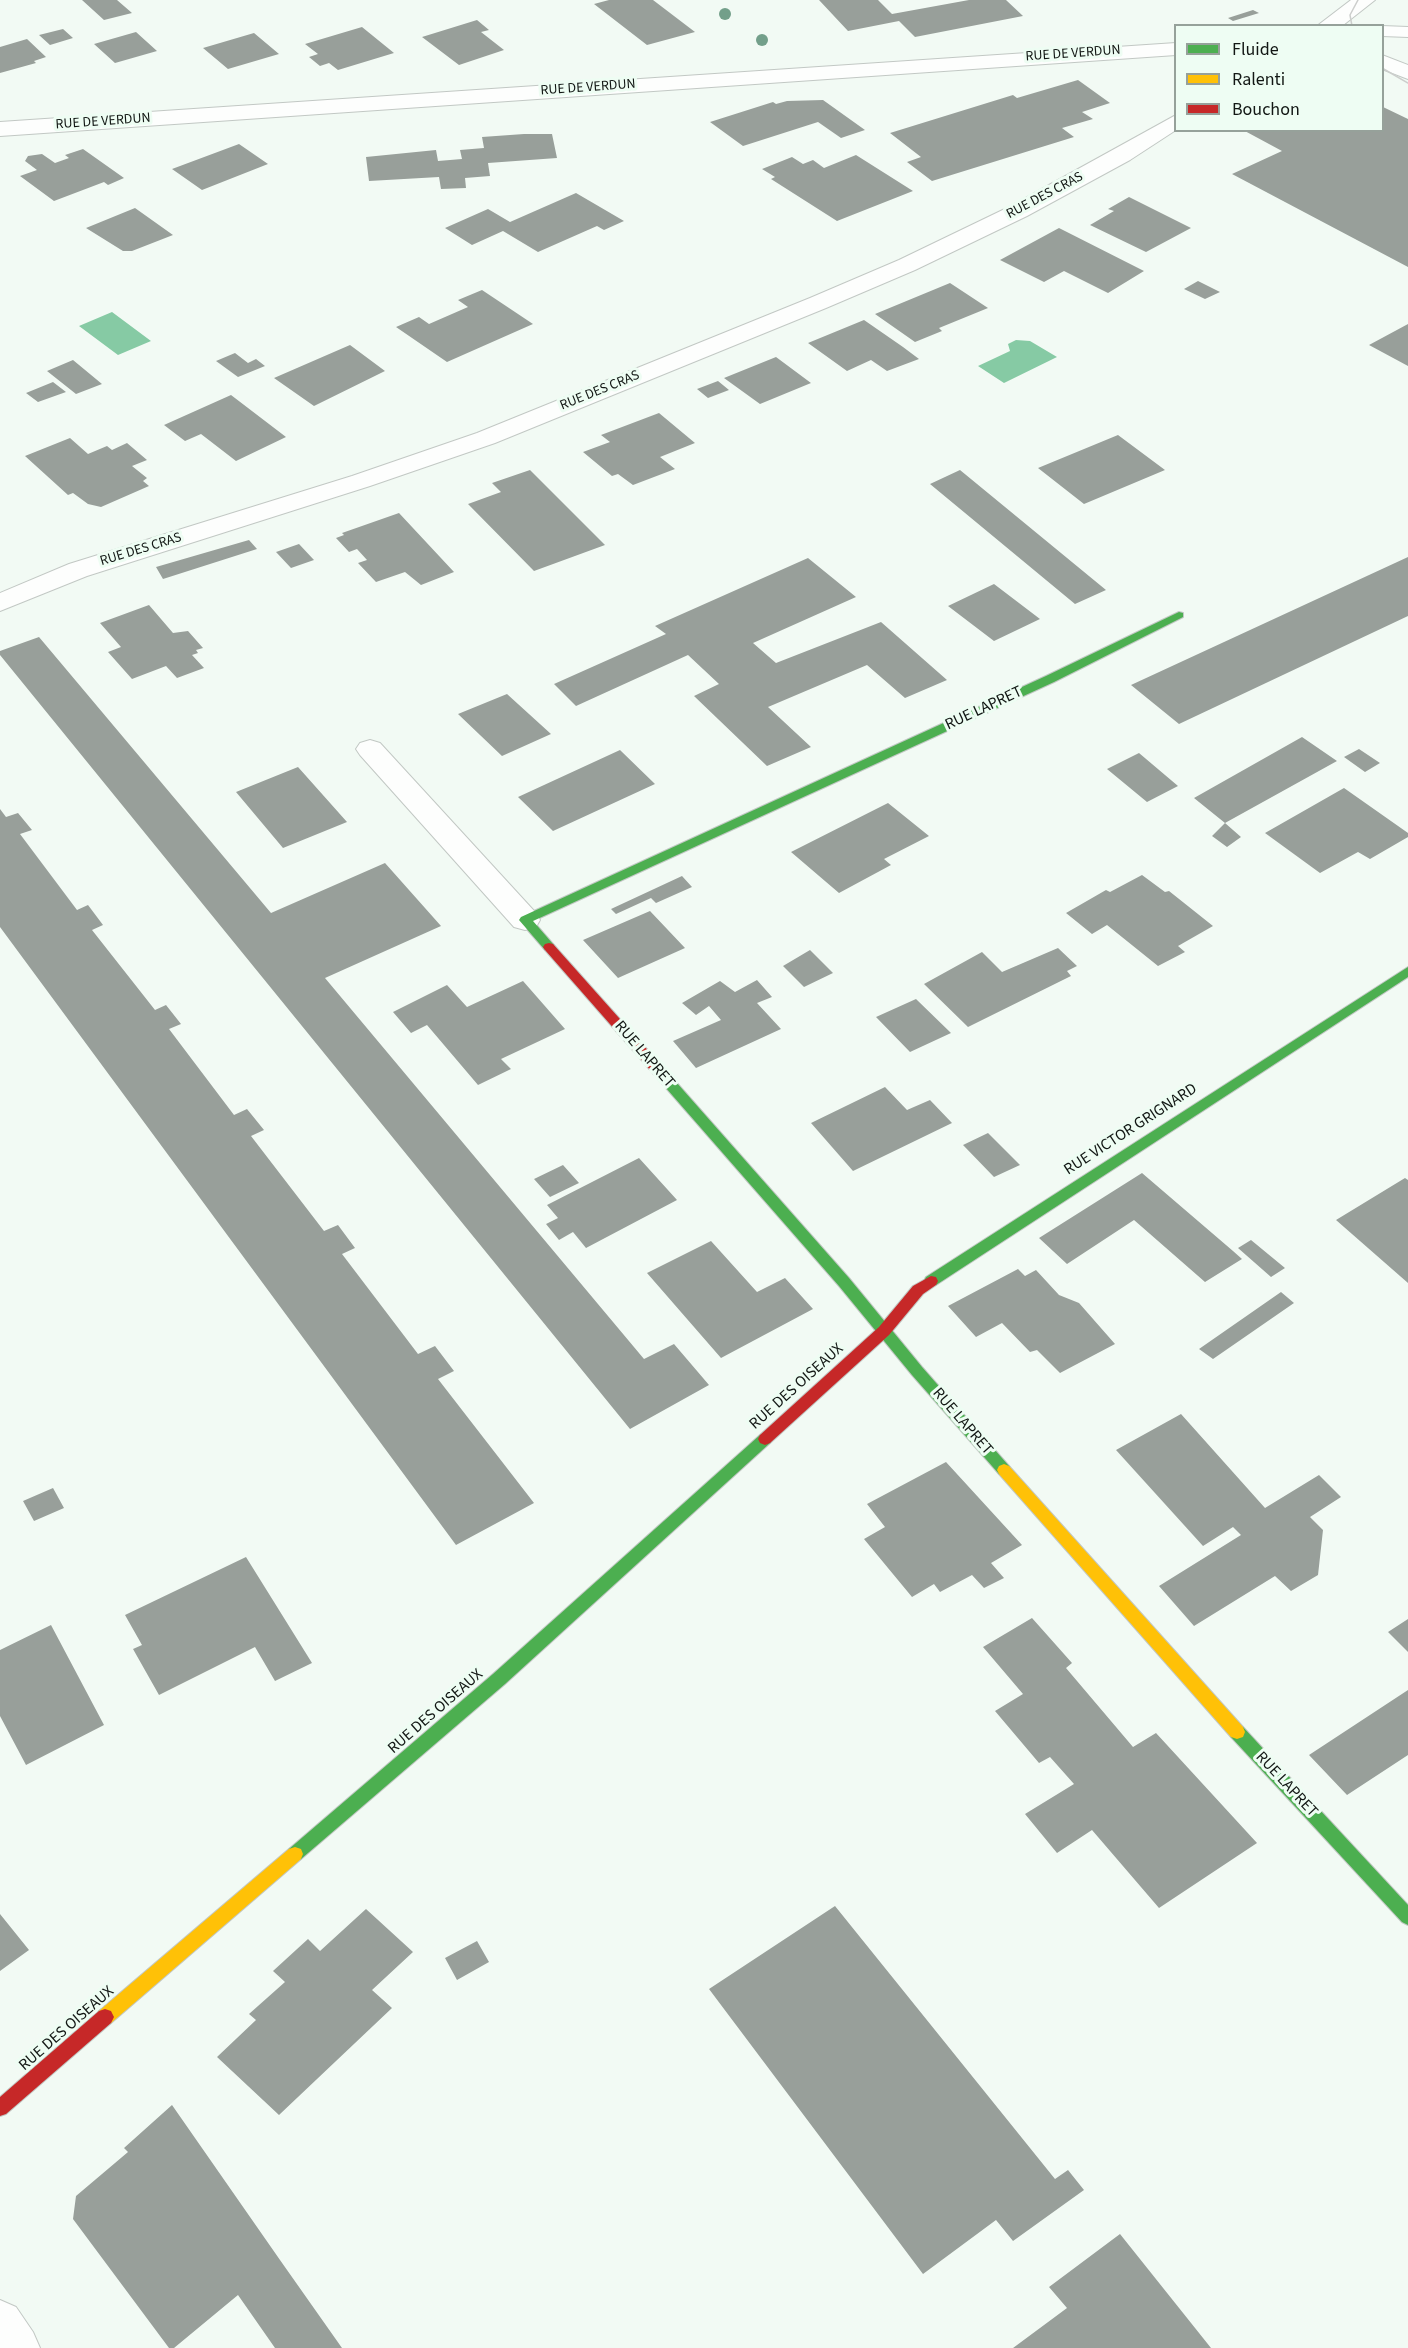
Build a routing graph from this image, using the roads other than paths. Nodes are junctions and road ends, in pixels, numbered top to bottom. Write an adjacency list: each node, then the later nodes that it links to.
1 (1365, 0): 2 (street)
2 (1330, 24)
3 (1384, 32): 4 (lane)
4 (1408, 32)
5 (1174, 48): 9 (street, RUE DE VERDUN)
6 (1384, 61): 7 (street)
7 (1408, 73)
8 (1174, 122): 10 (street, RUE DES CRAS)
9 (0, 129)
10 (0, 603)
11 (1179, 615): 13 (street, RUE LAPRET)
12 (370, 749): 13 (street, RUE LAPRET)
13 (525, 920): 15 (street, RUE LAPRET)
14 (1408, 971): 15 (street, RUE VICTOR GRIGNARD)
15 (884, 1331): 16 (street, RUE LAPRET); 17 (street, RUE DES OISEAUX)
16 (1408, 1917)
17 (0, 2108)
18 (0, 2323): 19 (street)
19 (17, 2348)

